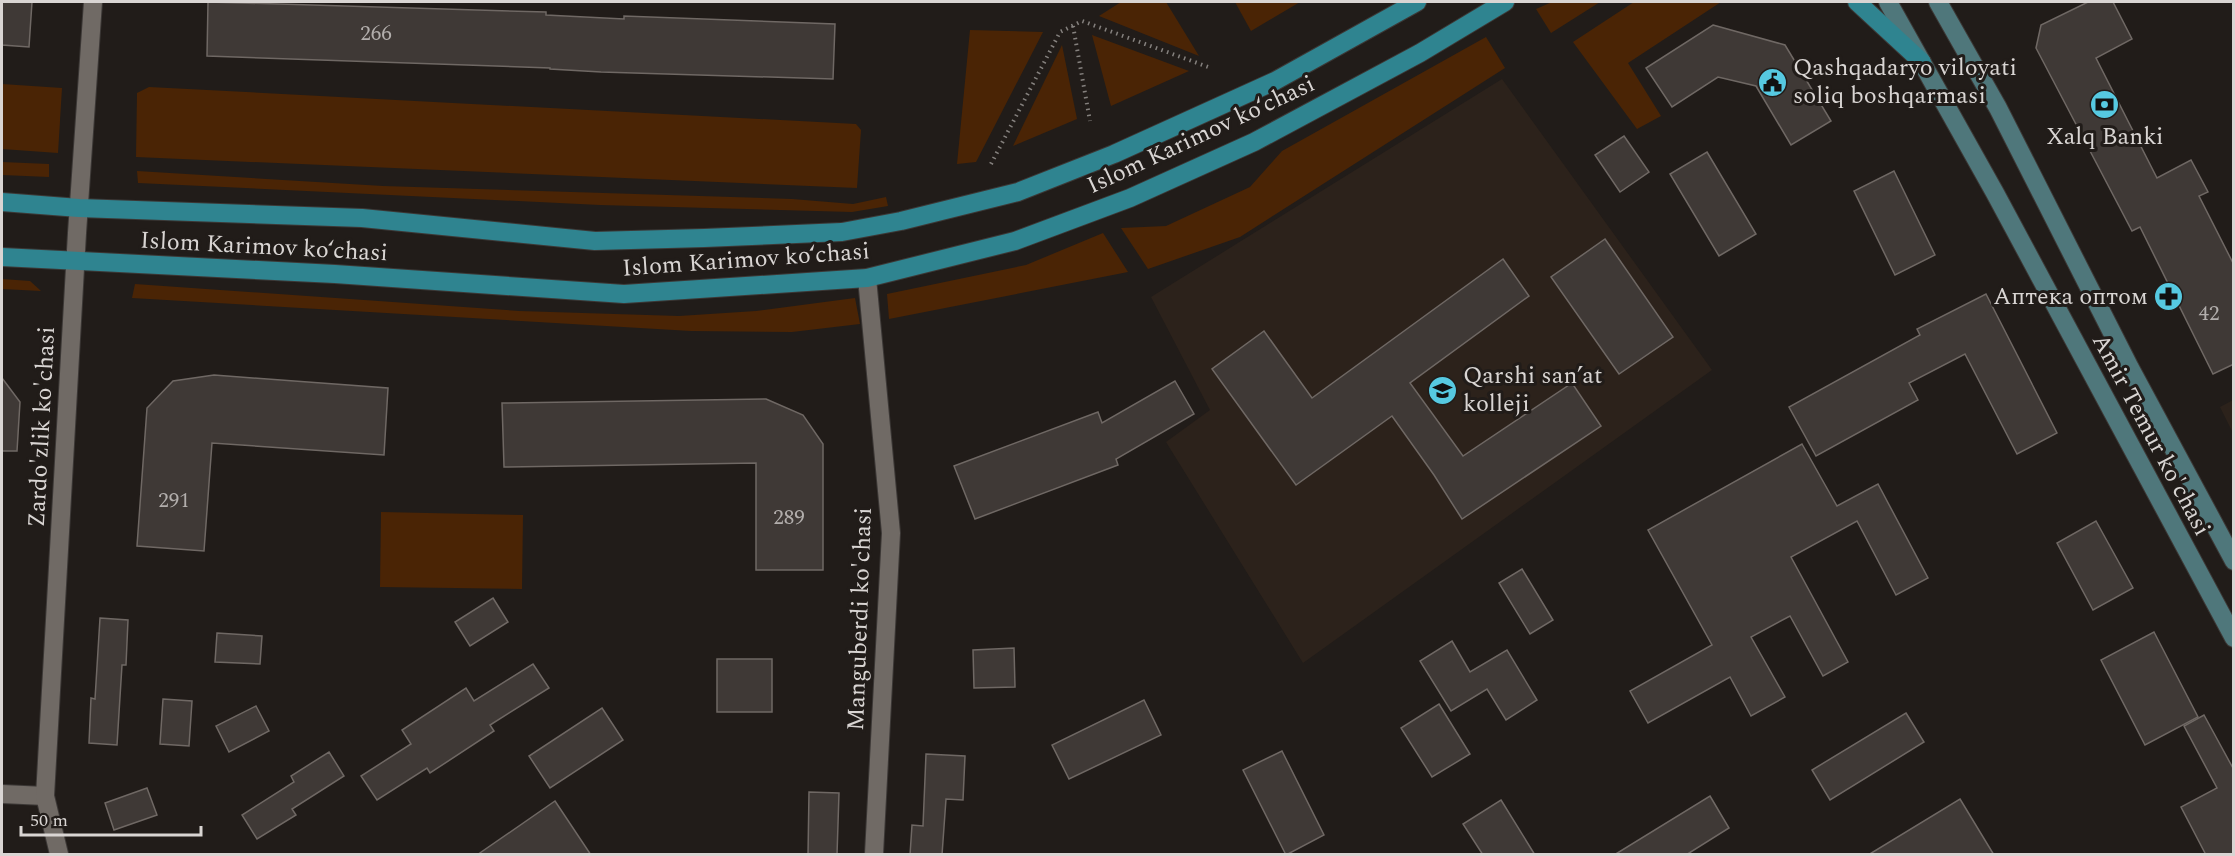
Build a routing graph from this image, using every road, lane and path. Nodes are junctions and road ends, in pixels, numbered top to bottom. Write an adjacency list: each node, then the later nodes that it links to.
1 (93, 2): 13 (street, Zardo'zlik ko'chasi)
2 (1417, 2): 13 (main road, Islom Karimov ko‘chasi)
3 (1505, 2): 16 (main road, Islom Karimov ko‘chasi)
4 (1857, 2): 8 (main road)
5 (1888, 2): 8 (main road, Amir Temur ko'chasi)
6 (1938, 2): 17 (main road, Amir Temur ko'chasi)
7 (1072, 26): 9 (path); 10 (path); 11 (path)
8 (1922, 62): 18 (main road, Amir Temur ko'chasi)
9 (1211, 68)
10 (1090, 121)
11 (991, 164)
12 (2, 202): 13 (main road, Islom Karimov ko‘chasi)
13 (79, 207): 15 (street, Zardo'zlik ko'chasi)
14 (2, 257): 15 (main road, Islom Karimov ko‘chasi)
15 (75, 261): 16 (main road, Islom Karimov ko‘chasi); 20 (street, Zardo'zlik ko'chasi)
16 (867, 278): 22 (street, Manguberdi ko'chasi)
17 (2234, 561)
18 (2234, 638)
19 (2, 794): 20 (street)
20 (45, 796): 21 (street, Zardo'zlik ko'chasi)
21 (59, 855)
22 (874, 855)

